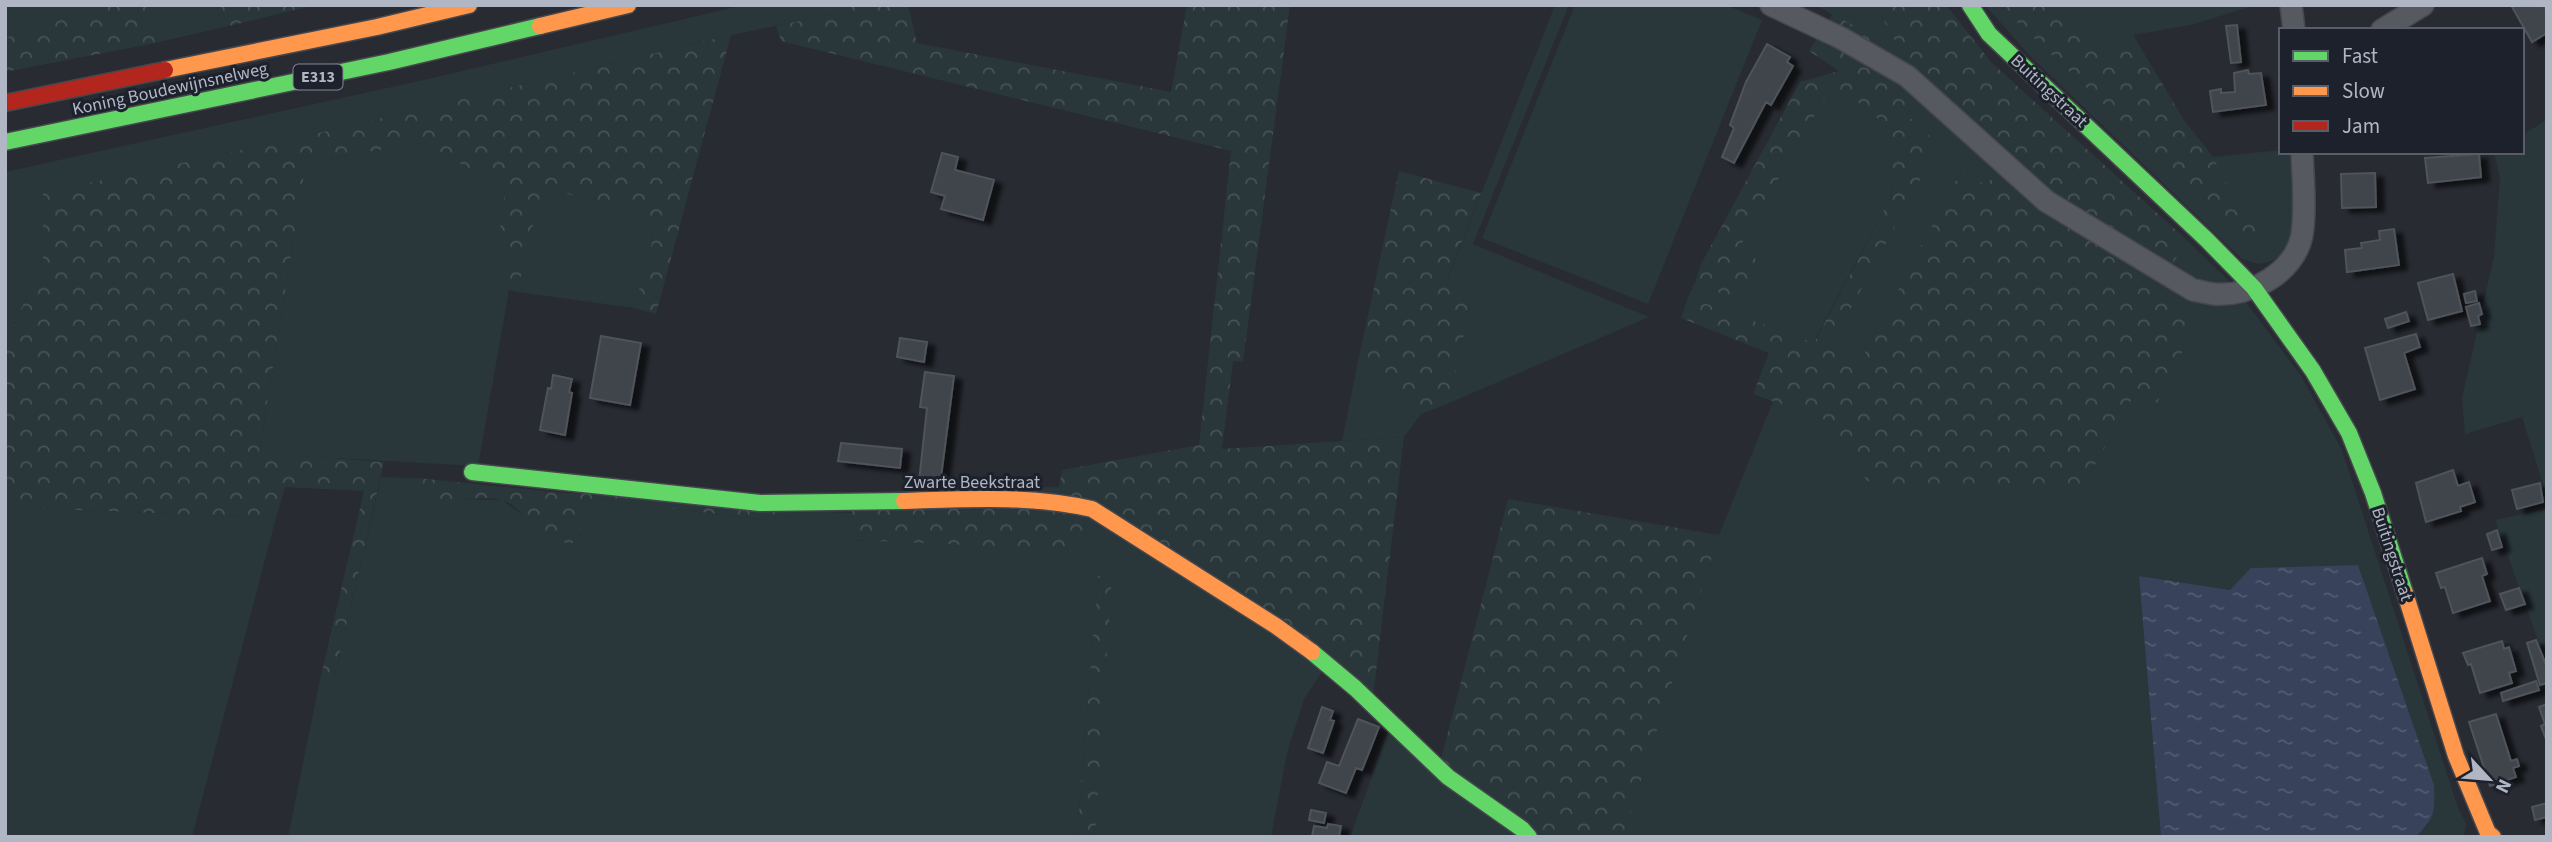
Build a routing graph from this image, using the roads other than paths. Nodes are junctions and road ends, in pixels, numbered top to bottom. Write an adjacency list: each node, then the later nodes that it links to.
1 (469, 5): 9 (main road, Koning Boudewijnsnelweg / E313)
2 (628, 5): 10 (main road, Koning Boudewijnsnelweg / E313)
3 (1771, 5): 12 (street)
4 (1970, 5): 12 (main road, Buitingstraat)
5 (2291, 5): 7 (street)
6 (2423, 5): 8 (street)
7 (2294, 28)
8 (2385, 28)
9 (5, 103)
10 (5, 142)
11 (2302, 154): 12 (street)
12 (2254, 288): 15 (main road, Buitingstraat)
13 (472, 472): 14 (main road, Zwarte Beekstraat)
14 (1529, 837)
15 (2493, 837)

